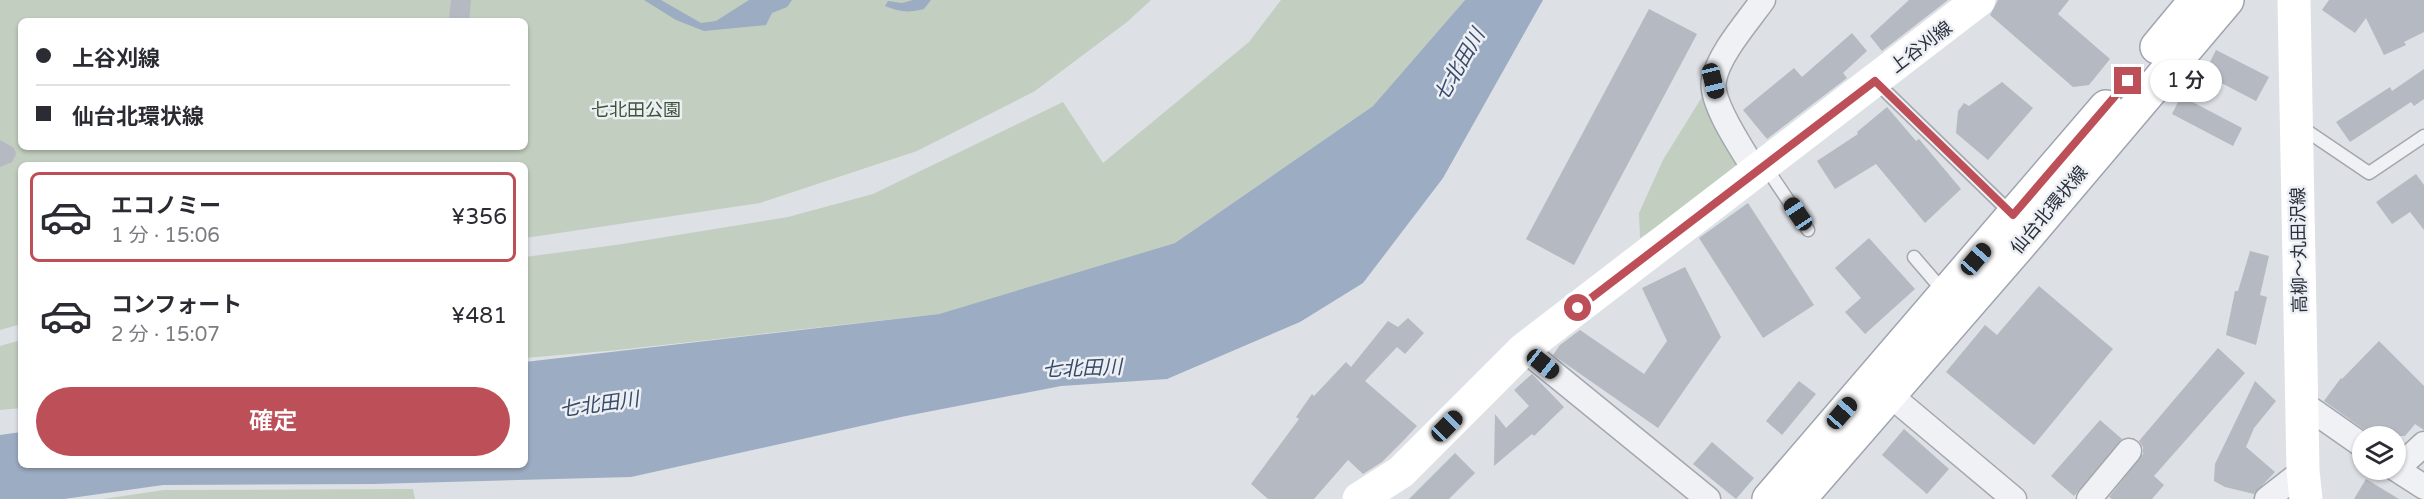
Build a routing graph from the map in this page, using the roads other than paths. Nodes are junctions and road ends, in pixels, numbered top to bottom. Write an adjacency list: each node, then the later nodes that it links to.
1 (1763, 0): 9 (street)
2 (1979, 0): 6 (main road, 上谷刈線)
3 (2196, 0): 10 (main road, 仙台北環状線)
4 (2227, 0): 15 (main road, 仙台北環状線)
5 (2294, 0): 7 (main road, 高柳～丸田沢線)
6 (1875, 81): 9 (main road, 上谷刈線); 10 (lane)
7 (2295, 123): 8 (lane); 16 (main road, 高柳～丸田沢線)
8 (2424, 136)
9 (1760, 169): 11 (lane); 14 (main road, 上谷刈線)
10 (2013, 215): 13 (main road, 仙台北環状線)
11 (1808, 230)
12 (1914, 258): 13 (lane)
13 (1946, 294): 26 (main road, 仙台北環状線)
14 (1524, 349): 24 (main road, 上谷刈線); 25 (street)
15 (1890, 395): 27 (main road, 仙台北環状線); 28 (street)
16 (2302, 403): 17 (street); 22 (main road, 高柳～丸田沢線)
17 (2352, 438)
18 (2424, 444): 20 (street)
19 (2129, 451): 29 (street)
20 (2406, 460)
21 (2406, 475): 23 (street)
22 (2305, 485): 30 (street)
23 (2424, 487)
24 (1359, 499)
25 (1708, 499)
26 (1768, 499)
27 (1799, 499)
28 (2014, 499)
29 (2089, 499)
30 (2267, 499)

